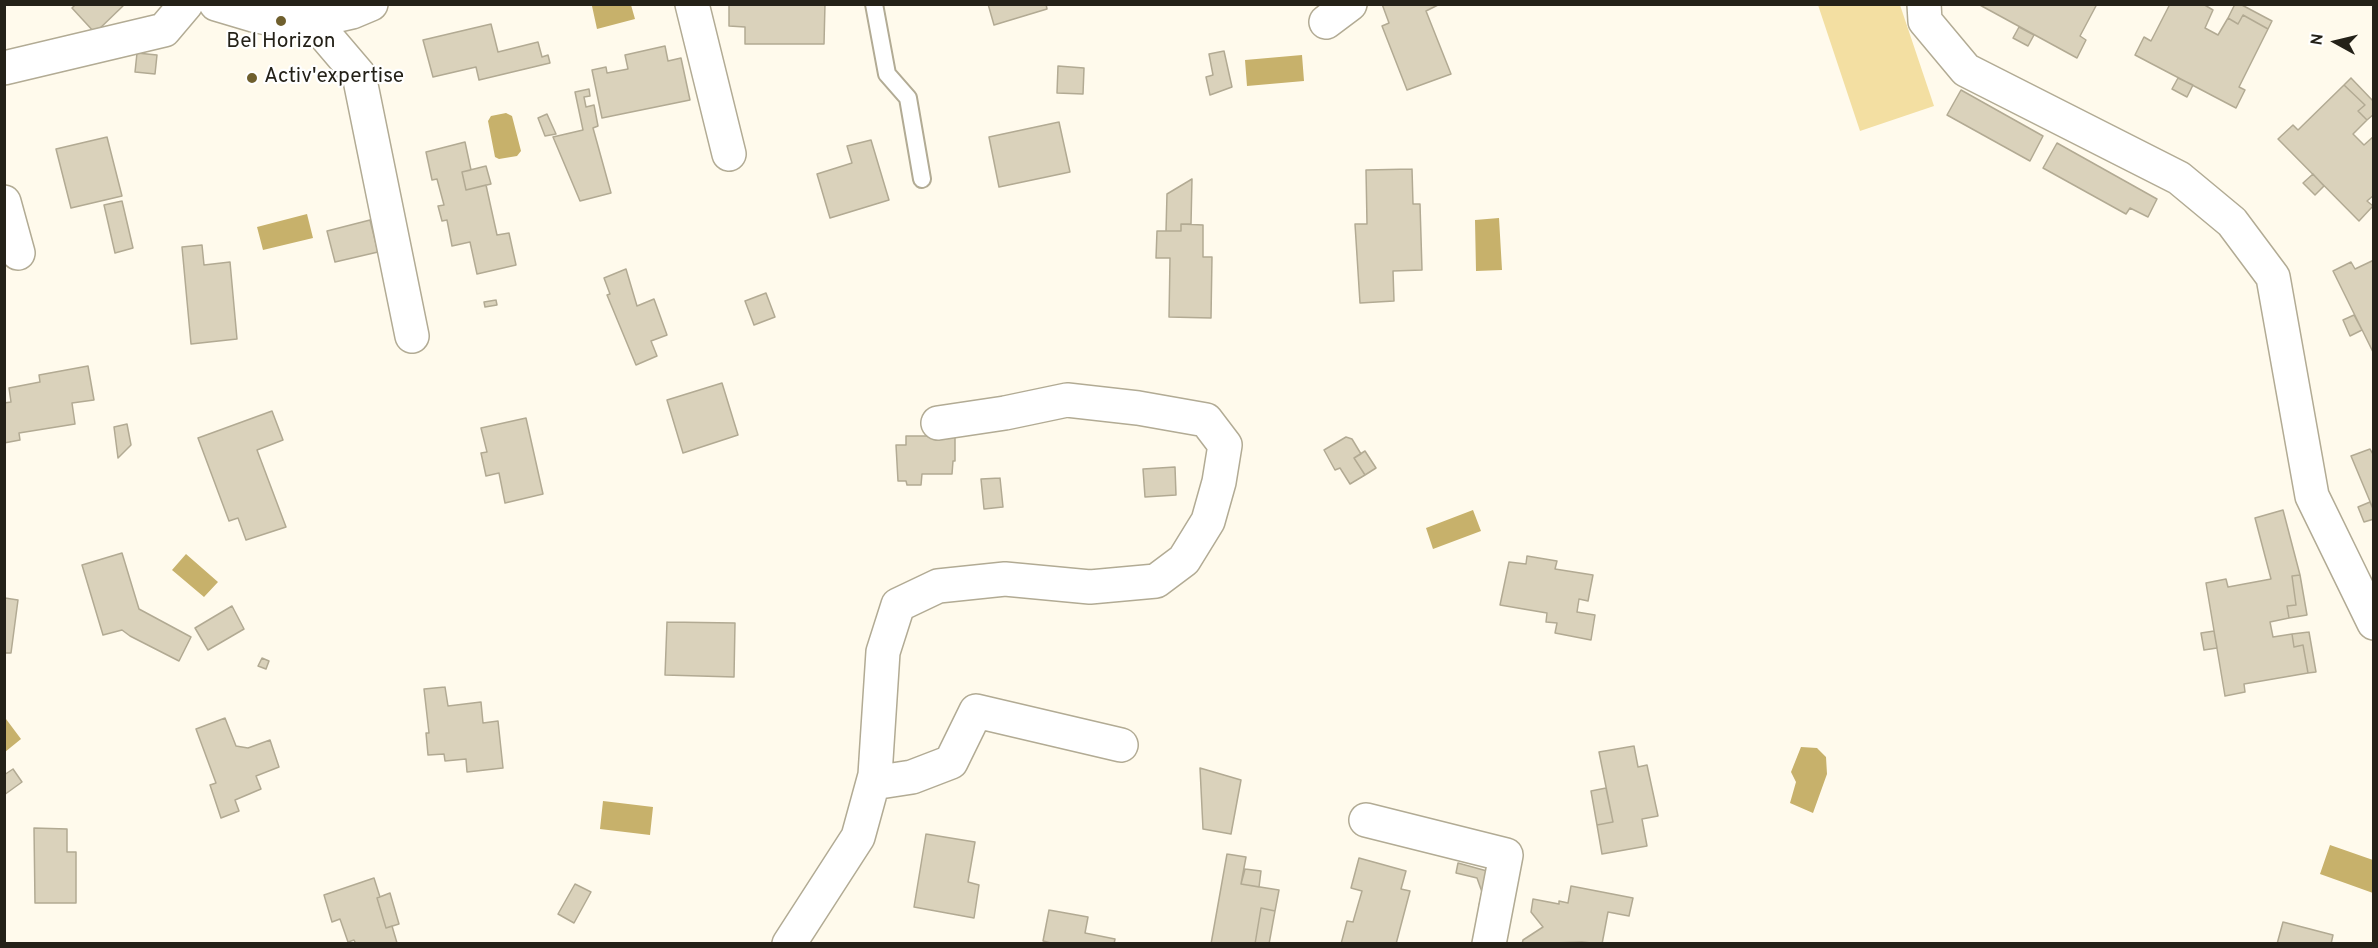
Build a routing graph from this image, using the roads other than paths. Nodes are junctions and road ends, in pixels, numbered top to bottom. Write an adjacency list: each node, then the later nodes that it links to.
1 (186, 4): 8 (street)
2 (216, 4): 7 (street)
3 (371, 4): 7 (street)
4 (692, 4): 9 (street)
5 (874, 4): 10 (lane)
6 (1924, 4): 15 (street)
7 (313, 21): 13 (street)
8 (4, 68)
9 (729, 153)
10 (922, 179)
11 (4, 202): 12 (street)
12 (18, 253)
13 (412, 336)
14 (938, 423): 17 (street)
15 (2373, 622)
16 (1121, 745): 17 (street)
17 (873, 783): 19 (street)
18 (1366, 820): 20 (street)
19 (789, 944)
20 (1489, 944)

